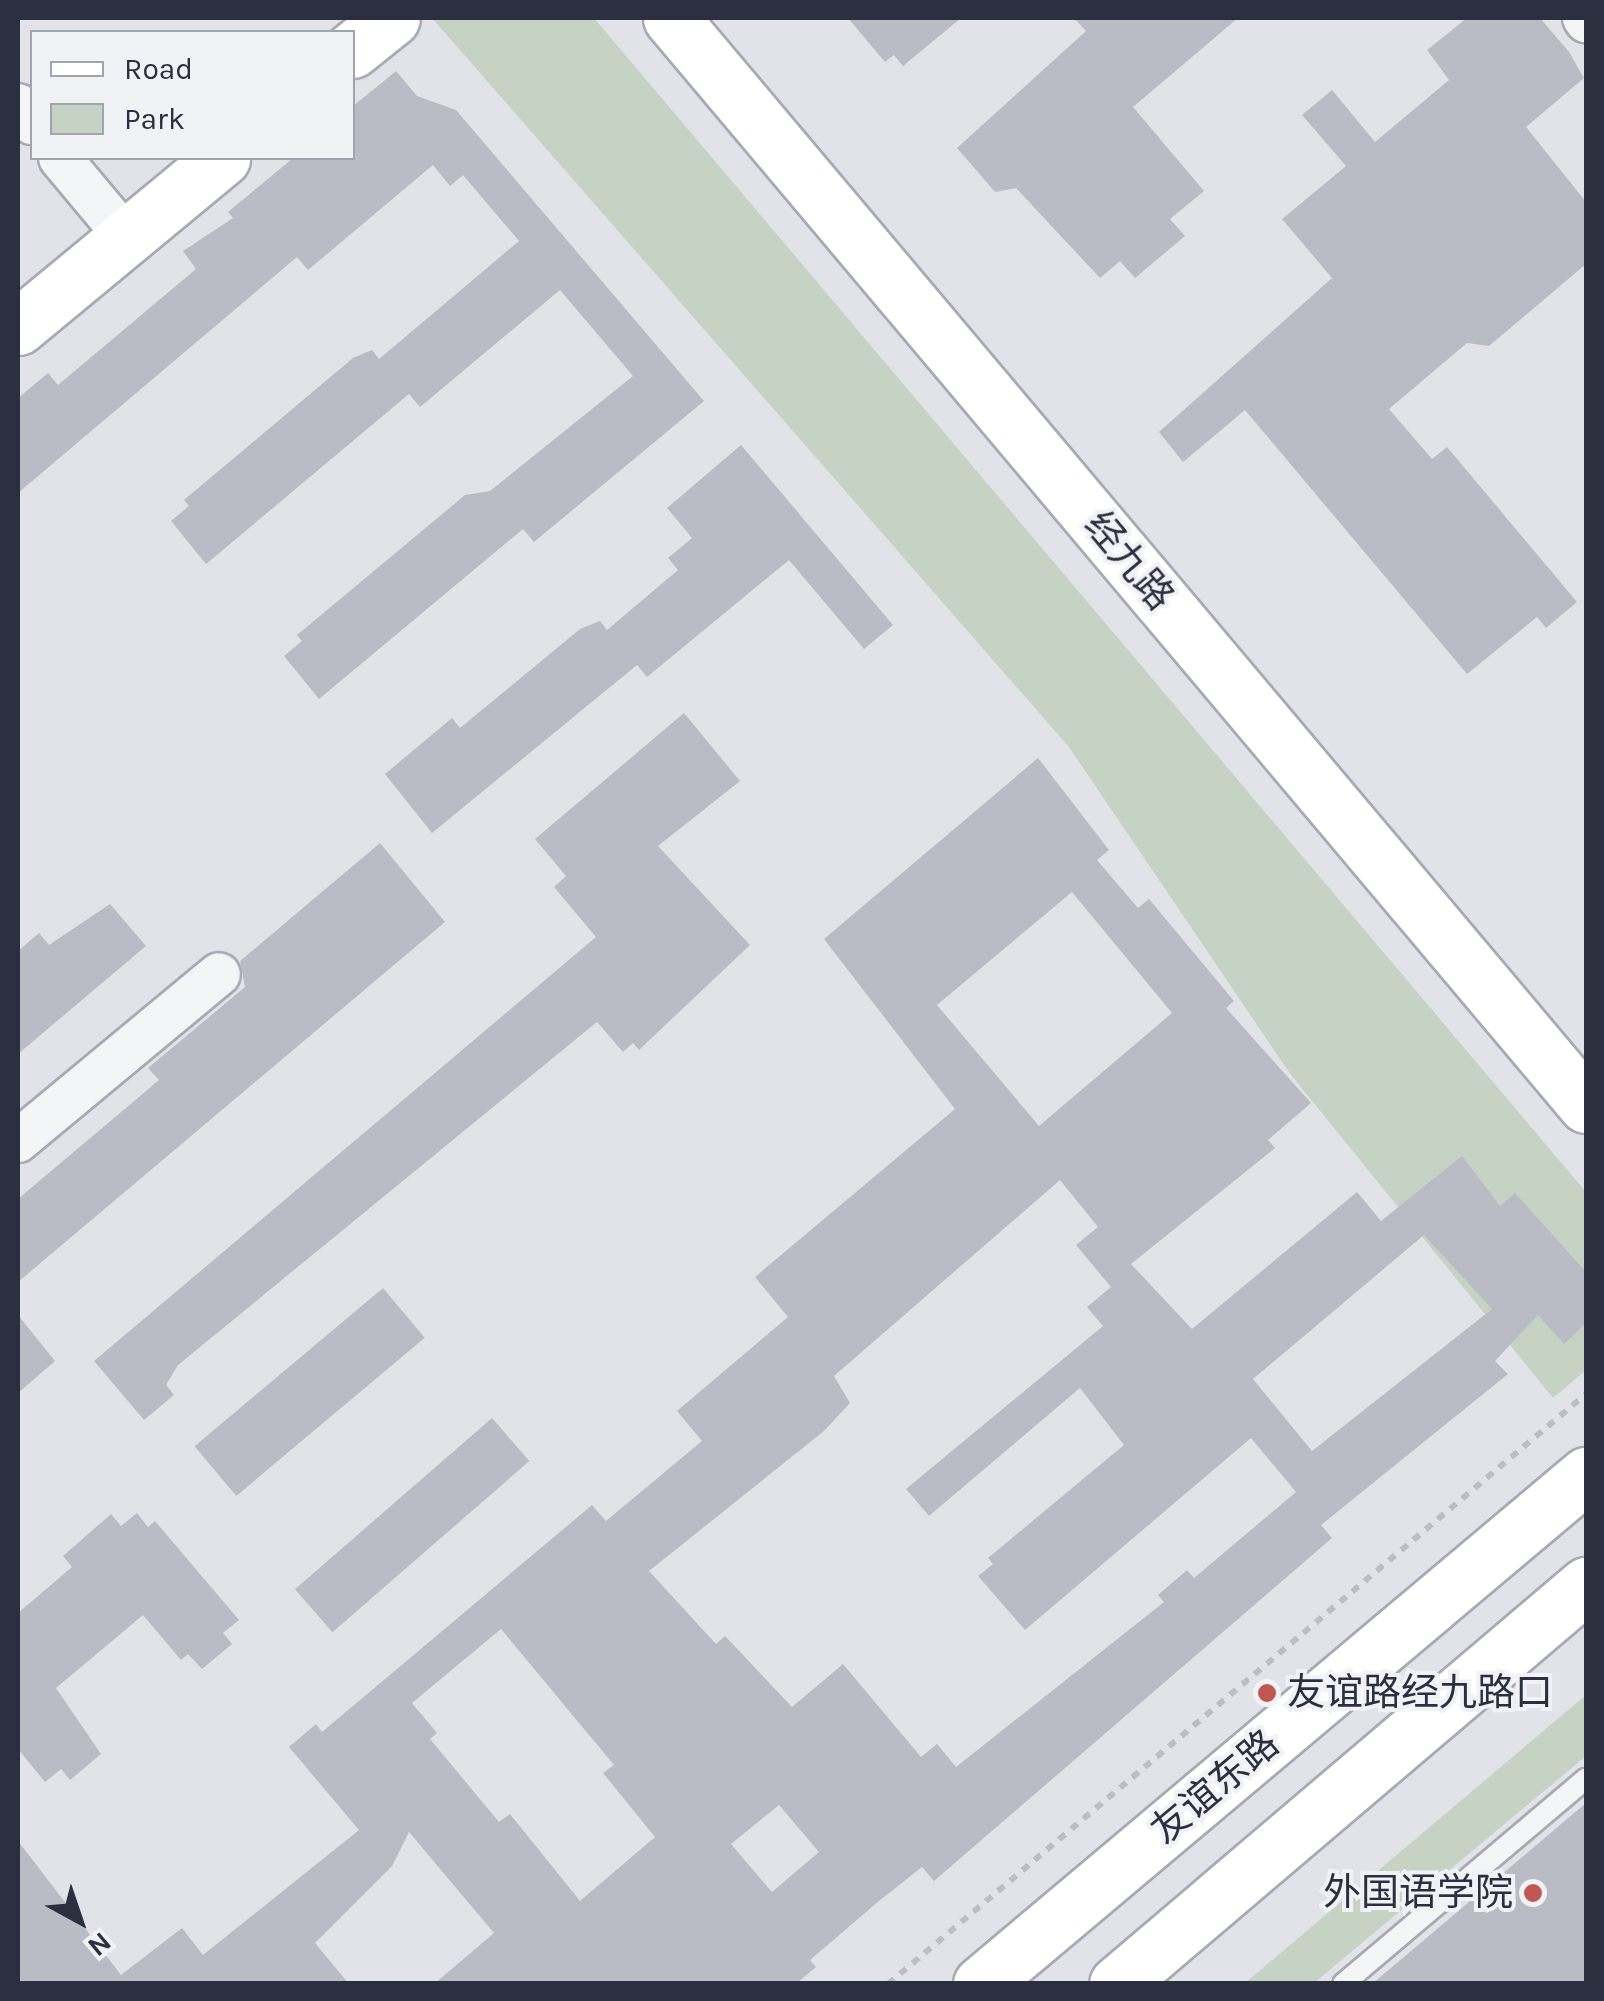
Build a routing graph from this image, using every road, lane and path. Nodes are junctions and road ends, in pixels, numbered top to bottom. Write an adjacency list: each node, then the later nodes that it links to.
1 (392, 18): 3 (street)
2 (672, 18): 9 (street, 经九路)
3 (355, 48)
4 (62, 160): 6 (street)
5 (220, 160): 6 (street)
6 (126, 238): 7 (street)
7 (18, 327)
8 (219, 974): 10 (street)
9 (1586, 1105)
10 (18, 1141)
11 (1586, 1394): 15 (path)
12 (1586, 1475): 16 (street, 友谊东路)
13 (1586, 1586): 17 (street)
14 (1586, 1779): 18 (lane)
15 (888, 1984)
16 (981, 1984)
17 (1117, 1984)
18 (1343, 1984)

